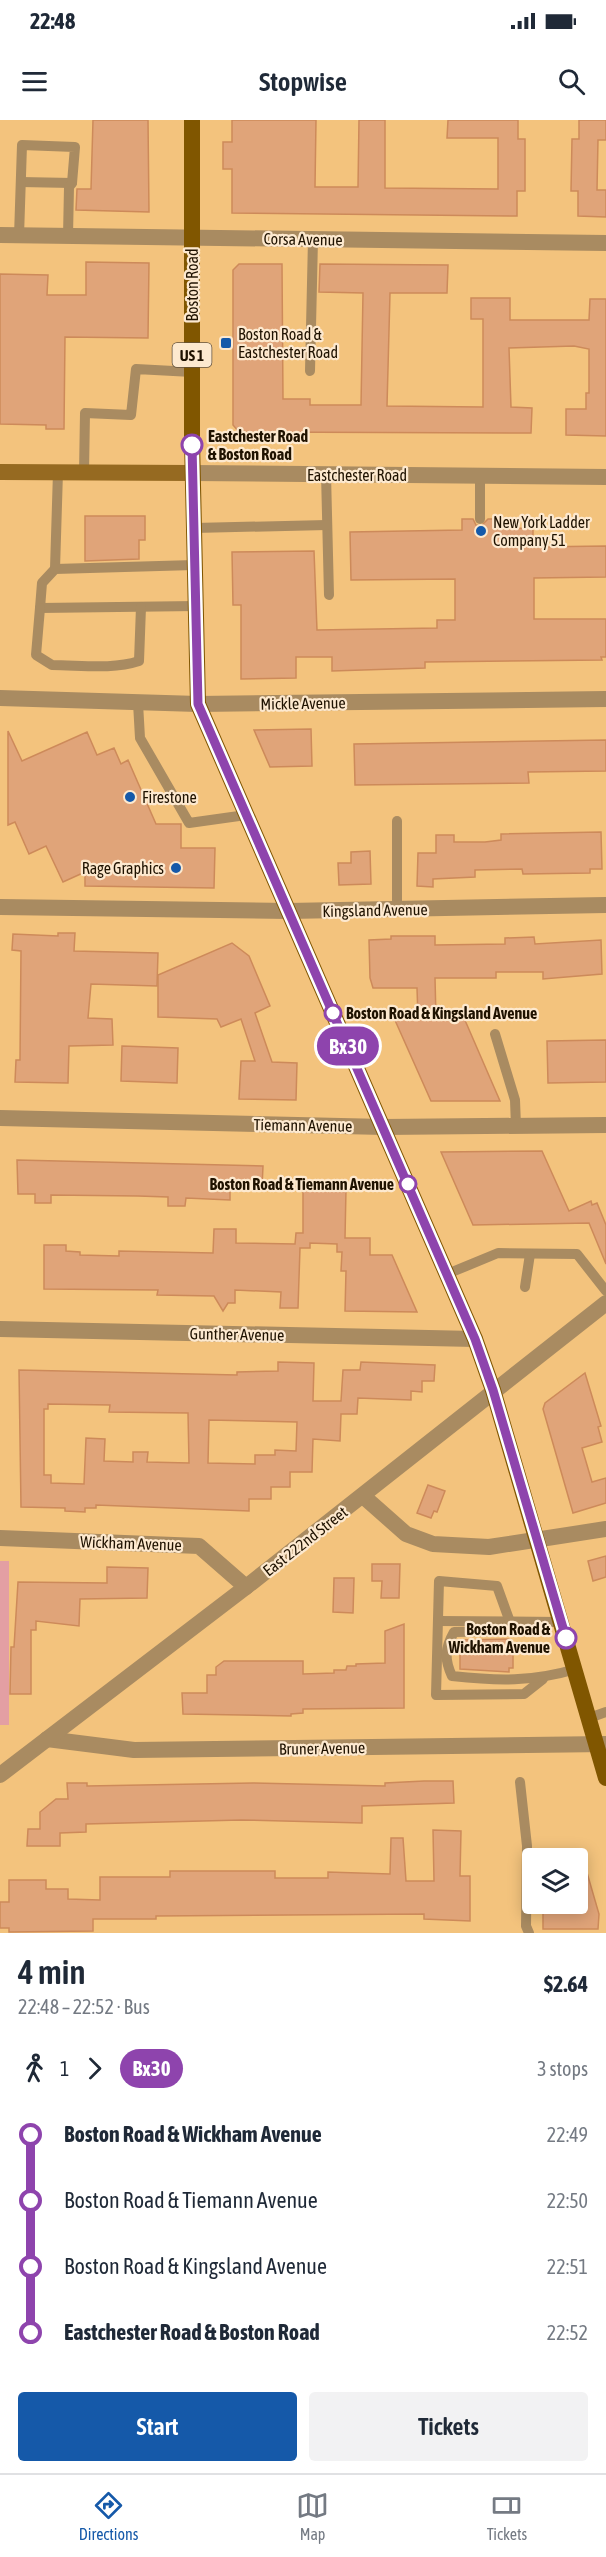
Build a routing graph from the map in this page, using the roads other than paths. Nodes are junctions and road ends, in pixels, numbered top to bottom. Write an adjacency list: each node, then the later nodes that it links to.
1 (192, 120): 7 (main road, Boston Road / US 1)
2 (21, 182): 3 (lane); 3 (lane); 5 (lane)
3 (72, 183): 6 (lane)
4 (0, 235): 5 (street, Corsa Avenue)
5 (19, 236): 6 (street, Corsa Avenue)
6 (69, 236): 7 (street, Corsa Avenue)
7 (192, 238): 8 (street, Corsa Avenue); 11 (main road, Boston Road / US 1)
8 (313, 239): 9 (street, Corsa Avenue); 10 (lane)
9 (606, 243)
10 (310, 371)
11 (192, 372): 14 (lane); 15 (main road, Boston Road / US 1)
12 (0, 472): 13 (main road, Eastchester Road)
13 (58, 472): 14 (main road, Eastchester Road); 23 (lane)
14 (84, 473): 15 (main road, Eastchester Road)
15 (192, 473): 16 (street, Eastchester Road); 21 (main road, Boston Road / US 1)
16 (326, 474): 17 (street, Eastchester Road); 20 (lane)
17 (480, 476): 18 (street, Eastchester Road); 19 (lane)
18 (606, 477)
19 (480, 519)
20 (327, 525): 21 (lane); 24 (lane)
21 (194, 528): 22 (main road, Boston Road / US 1)
22 (194, 564): 23 (lane); 25 (main road, Boston Road / US 1)
23 (55, 569): 27 (lane)
24 (329, 595)
25 (196, 606): 26 (lane); 31 (main road, Boston Road / US 1)
26 (141, 607): 27 (lane); 27 (lane)
27 (40, 608)
28 (0, 698): 30 (street, Mickle Avenue)
29 (606, 699): 31 (street, Mickle Avenue)
30 (138, 703): 31 (street, Mickle Avenue); 32 (lane)
31 (198, 704): 32 (main road, Boston Road / US 1)
32 (246, 815): 37 (main road, Boston Road / US 1)
33 (397, 821): 36 (lane)
34 (606, 906): 36 (street, Kingsland Avenue)
35 (0, 907): 37 (street, Kingsland Avenue)
36 (397, 909): 37 (street, Kingsland Avenue)
37 (288, 911): 42 (main road, Boston Road / US 1)
38 (495, 1034): 41 (lane)
39 (0, 1118): 42 (street, Tiemann Avenue)
40 (606, 1125): 41 (street, Tiemann Avenue)
41 (516, 1126): 42 (street, Tiemann Avenue)
42 (384, 1127): 44 (main road, Boston Road / US 1)
43 (530, 1254): 44 (lane); 45 (lane); 46 (lane)
44 (447, 1274): 49 (main road, Boston Road / US 1)
45 (525, 1287)
46 (606, 1291)
47 (606, 1303): 50 (street, East 222nd Street)
48 (0, 1329): 49 (street, Gunther Avenue)
49 (475, 1339): 50 (main road, Boston Road / US 1)
50 (493, 1390): 51 (street, East 222nd Street); 54 (main road, Boston Road / US 1)
51 (363, 1496): 54 (street); 55 (street, East 222nd Street)
52 (606, 1529): 54 (street)
53 (0, 1538): 55 (street, Wickham Avenue)
54 (536, 1539): 58 (main road, Boston Road / US 1)
55 (246, 1587): 64 (street, East 222nd Street)
56 (439, 1621): 57 (lane); 57 (lane); 61 (lane)
57 (510, 1622): 59 (lane)
58 (561, 1622): 59 (lane); 60 (main road, Boston Road / US 1)
59 (527, 1624): 61 (lane)
60 (576, 1669): 61 (lane); 63 (main road, Boston Road / US 1)
61 (543, 1678)
62 (606, 1712): 63 (lane)
63 (589, 1718): 65 (main road, Boston Road / US 1)
64 (47, 1739): 65 (street, Bruner Avenue); 66 (street, East 222nd Street)
65 (601, 1744): 67 (main road, Boston Road / US 1)
66 (0, 1775)
67 (606, 1778)
68 (520, 1782): 69 (lane)
69 (529, 1933)

